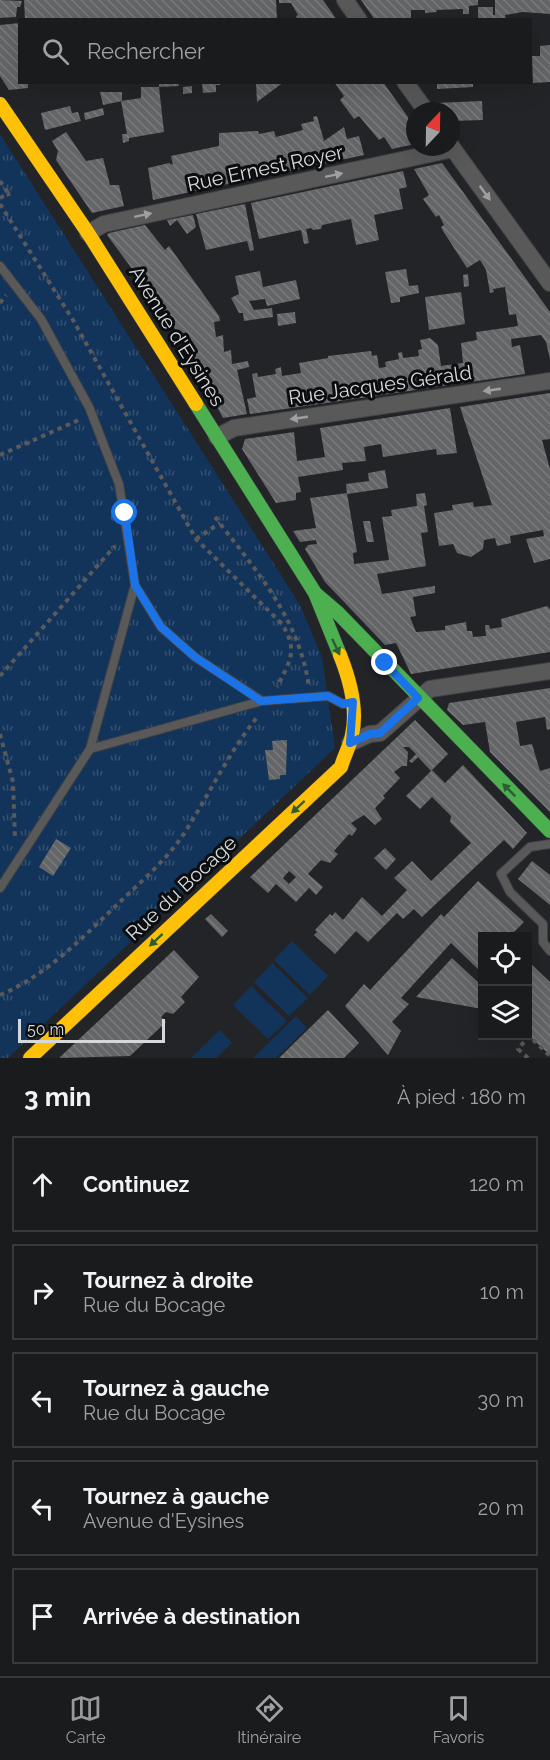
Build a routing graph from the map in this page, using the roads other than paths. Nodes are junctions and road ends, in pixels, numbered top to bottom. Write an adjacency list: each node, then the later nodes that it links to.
1 (345, 0): 2 (street)
2 (358, 18)
3 (406, 84): 4 (street)
4 (419, 102)
5 (0, 104): 8 (street, Avenue d'Eysines)
6 (411, 156): 8 (street, Rue Ernest Royer, one-way to 6)
7 (458, 156): 10 (street, one-way to 10)
8 (88, 233): 12 (street, Avenue d'Eysines)
9 (0, 266): 13 (lane)
10 (550, 283)
11 (550, 381): 12 (street, Rue Jacques Gérald, one-way to 12)
12 (218, 436): 14 (street, Avenue d'Eysines)
13 (135, 585): 17 (lane); 20 (lane)
14 (315, 593): 16 (street, Avenue d'Eysines); 18 (street, Avenue d'Eysines, one-way to 18)
15 (550, 671): 16 (street)
16 (418, 698): 19 (street); 21 (street, Avenue d'Eysines, one-way to 16)
17 (265, 702): 18 (lane); 20 (lane)
18 (353, 702): 19 (street, Rue du Bocage)
19 (350, 743): 25 (street, Rue du Bocage, one-way to 25)
20 (90, 749): 23 (lane)
21 (550, 831)
22 (550, 844): 24 (lane)
23 (0, 888)
24 (550, 951)
25 (30, 1058)

